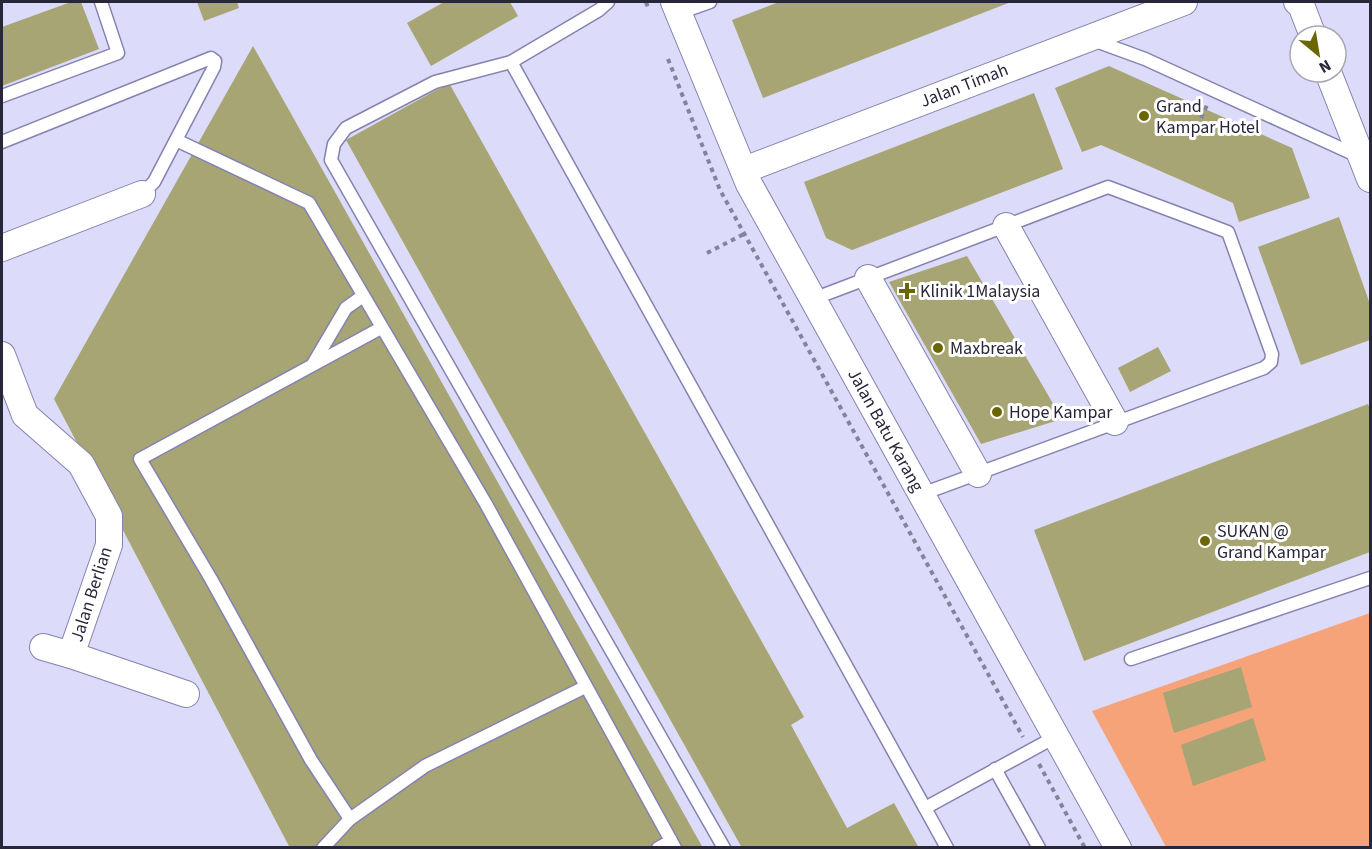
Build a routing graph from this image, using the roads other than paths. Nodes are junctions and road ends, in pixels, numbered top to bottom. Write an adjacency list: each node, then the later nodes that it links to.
1 (101, 2): 11 (lane)
2 (608, 2): 9 (lane)
3 (710, 2): 6 (lane)
4 (1184, 2): 8 (street, Jalan Timah)
5 (1297, 2): 7 (street)
6 (677, 7): 15 (street, Jalan Batu Karang)
7 (1308, 24)
8 (1086, 38): 14 (lane); 15 (street, Jalan Timah)
9 (511, 62): 36 (lane); 41 (lane)
10 (1333, 84): 14 (street)
11 (2, 96)
12 (176, 140): 13 (lane); 16 (lane); 20 (lane)
13 (2, 142)
14 (1367, 169)
15 (744, 170): 21 (street, Jalan Batu Karang)
16 (142, 194): 18 (street)
17 (1006, 226): 19 (lane); 25 (street); 25 (lane)
18 (2, 248)
19 (868, 278): 21 (lane); 26 (street)
20 (363, 296): 22 (lane); 24 (lane)
21 (813, 299): 27 (street, Jalan Batu Karang)
22 (381, 328): 24 (lane); 32 (lane)
23 (3, 361): 30 (street, Jalan Berlian)
24 (312, 365): 37 (lane)
25 (1115, 422): 26 (lane)
26 (978, 474): 27 (lane)
27 (922, 494): 34 (street, Jalan Batu Karang)
28 (1371, 578): 31 (lane)
29 (43, 647): 30 (street)
30 (71, 654): 33 (street)
31 (1131, 659)
32 (585, 687): 37 (lane); 38 (lane)
33 (186, 694)
34 (1057, 736): 35 (lane); 44 (street, Jalan Batu Karang)
35 (995, 769): 36 (lane); 43 (lane)
36 (925, 808): 42 (lane)
37 (350, 819): 39 (lane)
38 (673, 844): 40 (lane)
39 (323, 848)
40 (658, 848)
41 (724, 848)
42 (947, 848)
43 (1039, 848)
44 (1118, 848)

